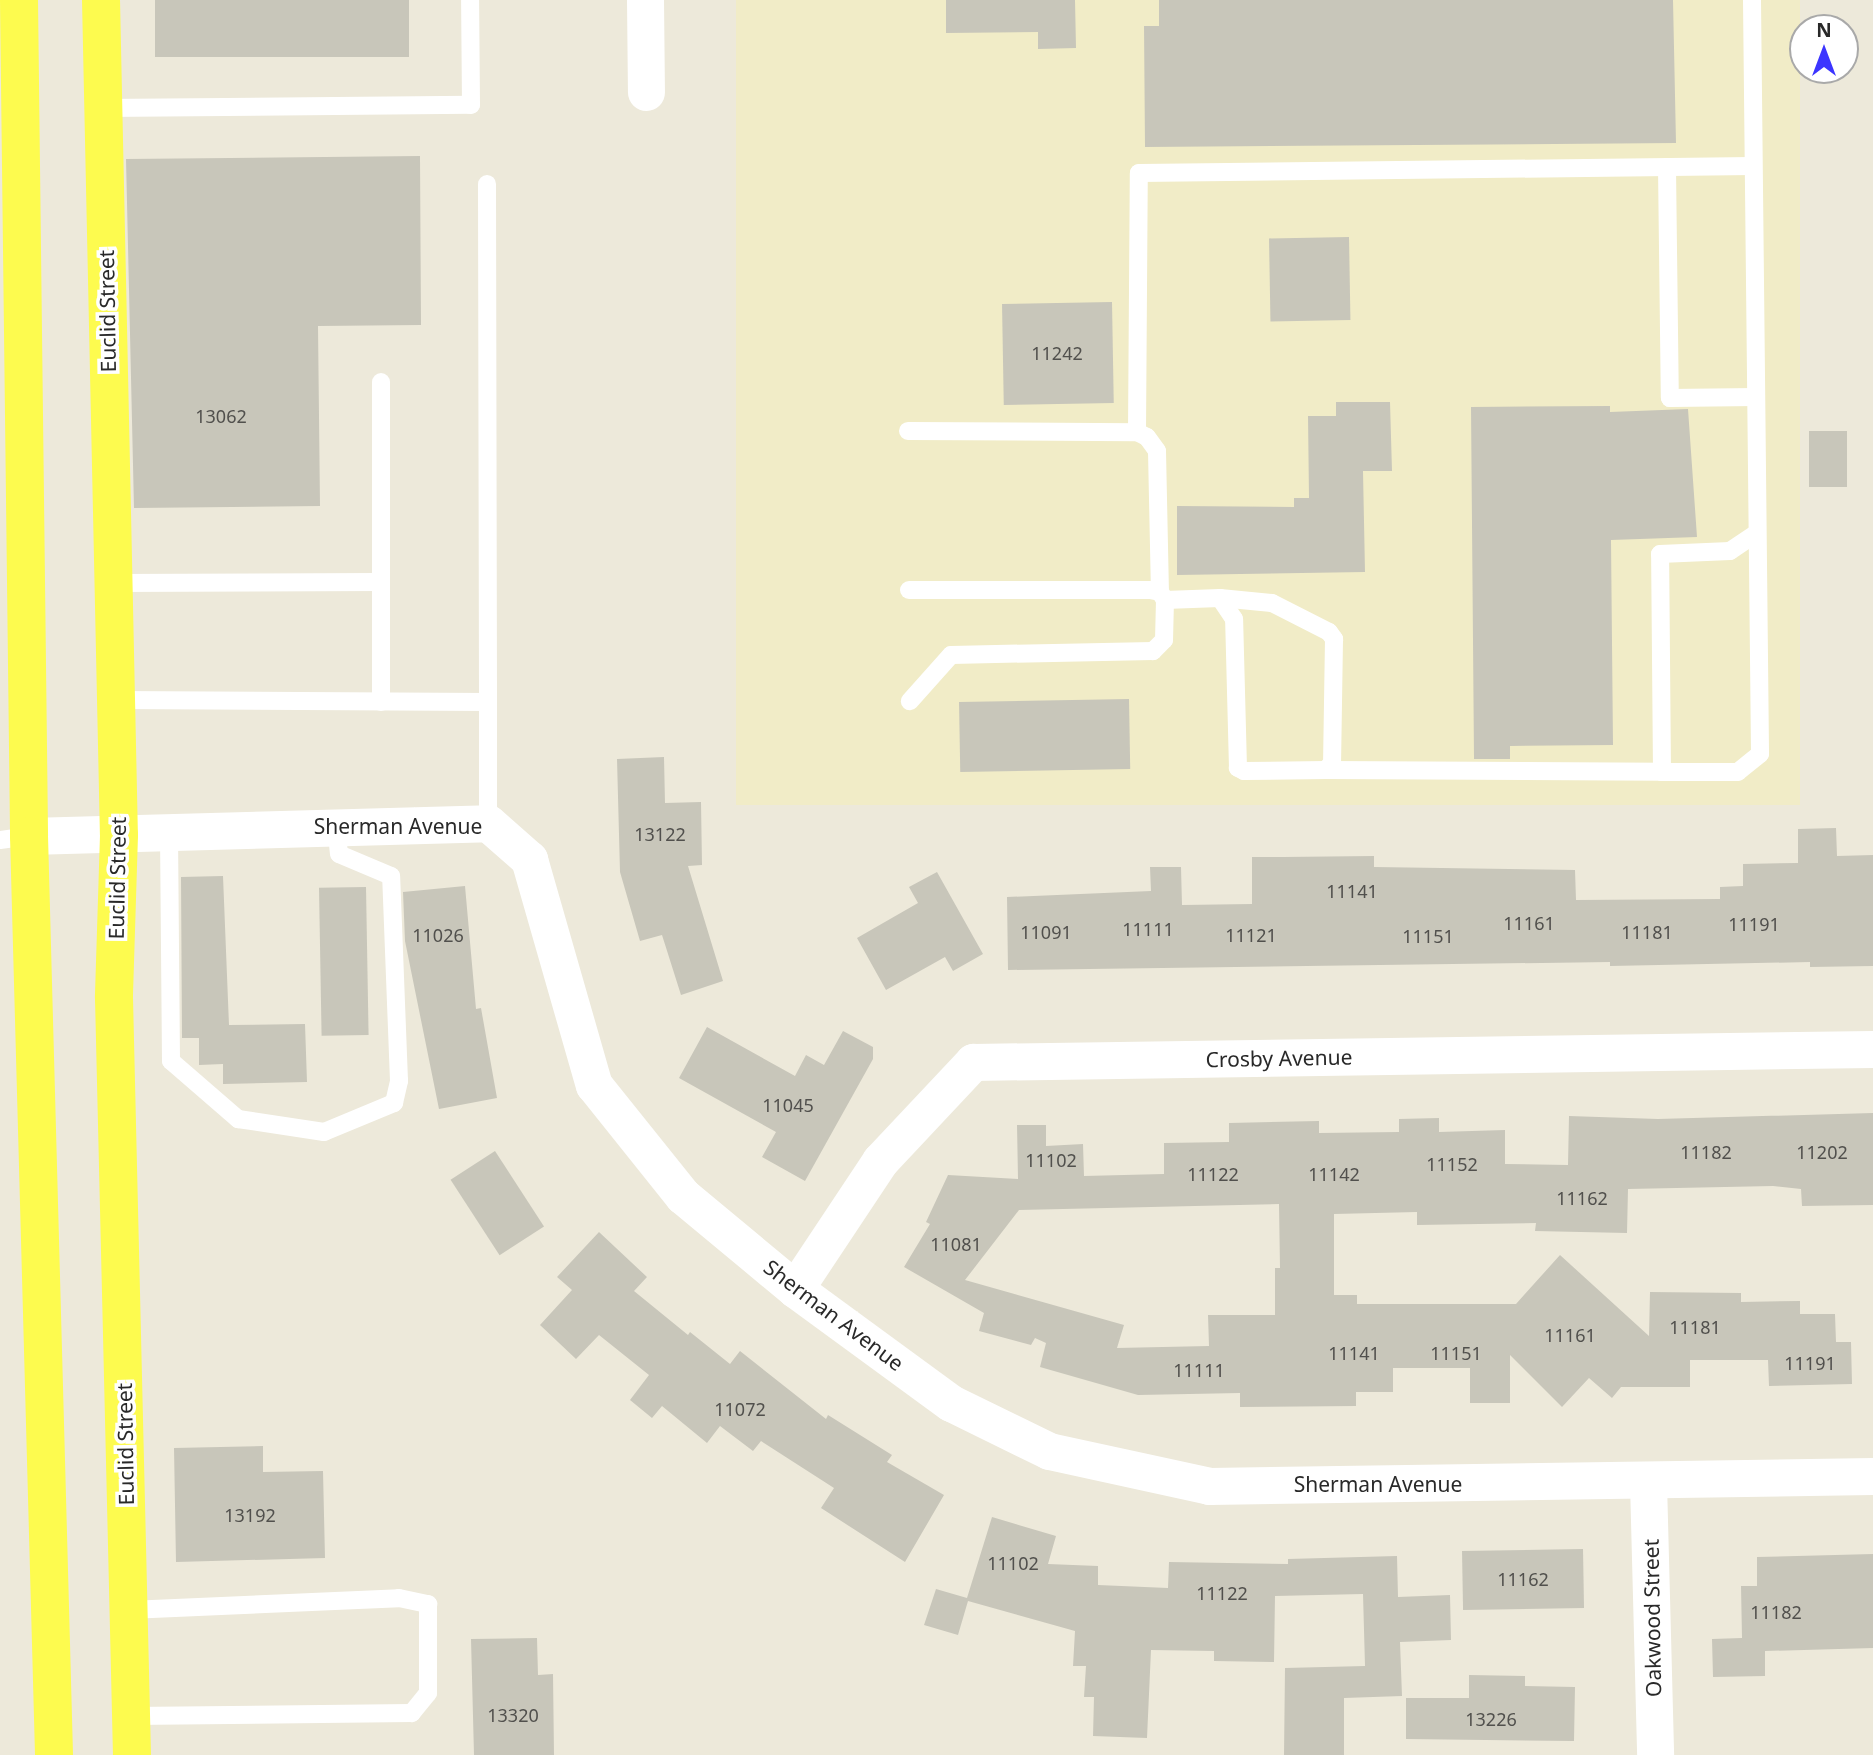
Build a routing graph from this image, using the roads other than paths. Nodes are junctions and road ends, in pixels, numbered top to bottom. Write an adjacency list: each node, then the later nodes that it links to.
1 (19, 0): 11 (main road)
2 (101, 0): 7 (main road, Euclid Street)
3 (470, 0): 7 (lane)
4 (645, 0): 6 (street)
5 (1752, 0): 8 (lane)
6 (646, 92)
7 (103, 108): 17 (main road, Euclid Street)
8 (1753, 166): 9 (lane); 13 (lane)
9 (1667, 167): 13 (lane); 15 (lane)
10 (487, 184): 25 (lane)
11 (10, 285): 32 (main road)
12 (381, 382): 18 (lane)
13 (1756, 397): 16 (lane)
14 (908, 431): 15 (lane)
15 (1138, 432): 20 (lane)
16 (1757, 533): 27 (lane); 27 (lane)
17 (113, 583): 18 (lane); 22 (main road, Euclid Street)
18 (381, 583): 24 (lane)
19 (909, 590): 20 (lane)
20 (1163, 596): 21 (lane); 23 (lane)
21 (1220, 598): 26 (lane); 26 (lane)
22 (116, 700): 24 (lane); 31 (main road, Euclid Street)
23 (911, 701)
24 (381, 702): 25 (lane)
25 (488, 702): 28 (lane)
26 (1326, 770): 27 (lane)
27 (1662, 772)
28 (488, 823): 29 (street, Sherman Avenue); 34 (street, Sherman Avenue)
29 (336, 825): 30 (street, Sherman Avenue); 30 (lane)
30 (169, 833): 31 (street, Sherman Avenue)
31 (119, 835): 32 (street, Sherman Avenue); 37 (main road, Euclid Street)
32 (15, 838): 39 (main road)
33 (1873, 1049): 34 (street, Crosby Avenue)
34 (795, 1289): 36 (street, Sherman Avenue)
35 (1873, 1476): 36 (street, Sherman Avenue)
36 (1648, 1482): 41 (street, Oakwood Street)
37 (129, 1610): 38 (main road, Euclid Street); 38 (lane)
38 (131, 1716): 40 (main road, Euclid Street)
39 (54, 1755)
40 (132, 1755)
41 (1655, 1755)

